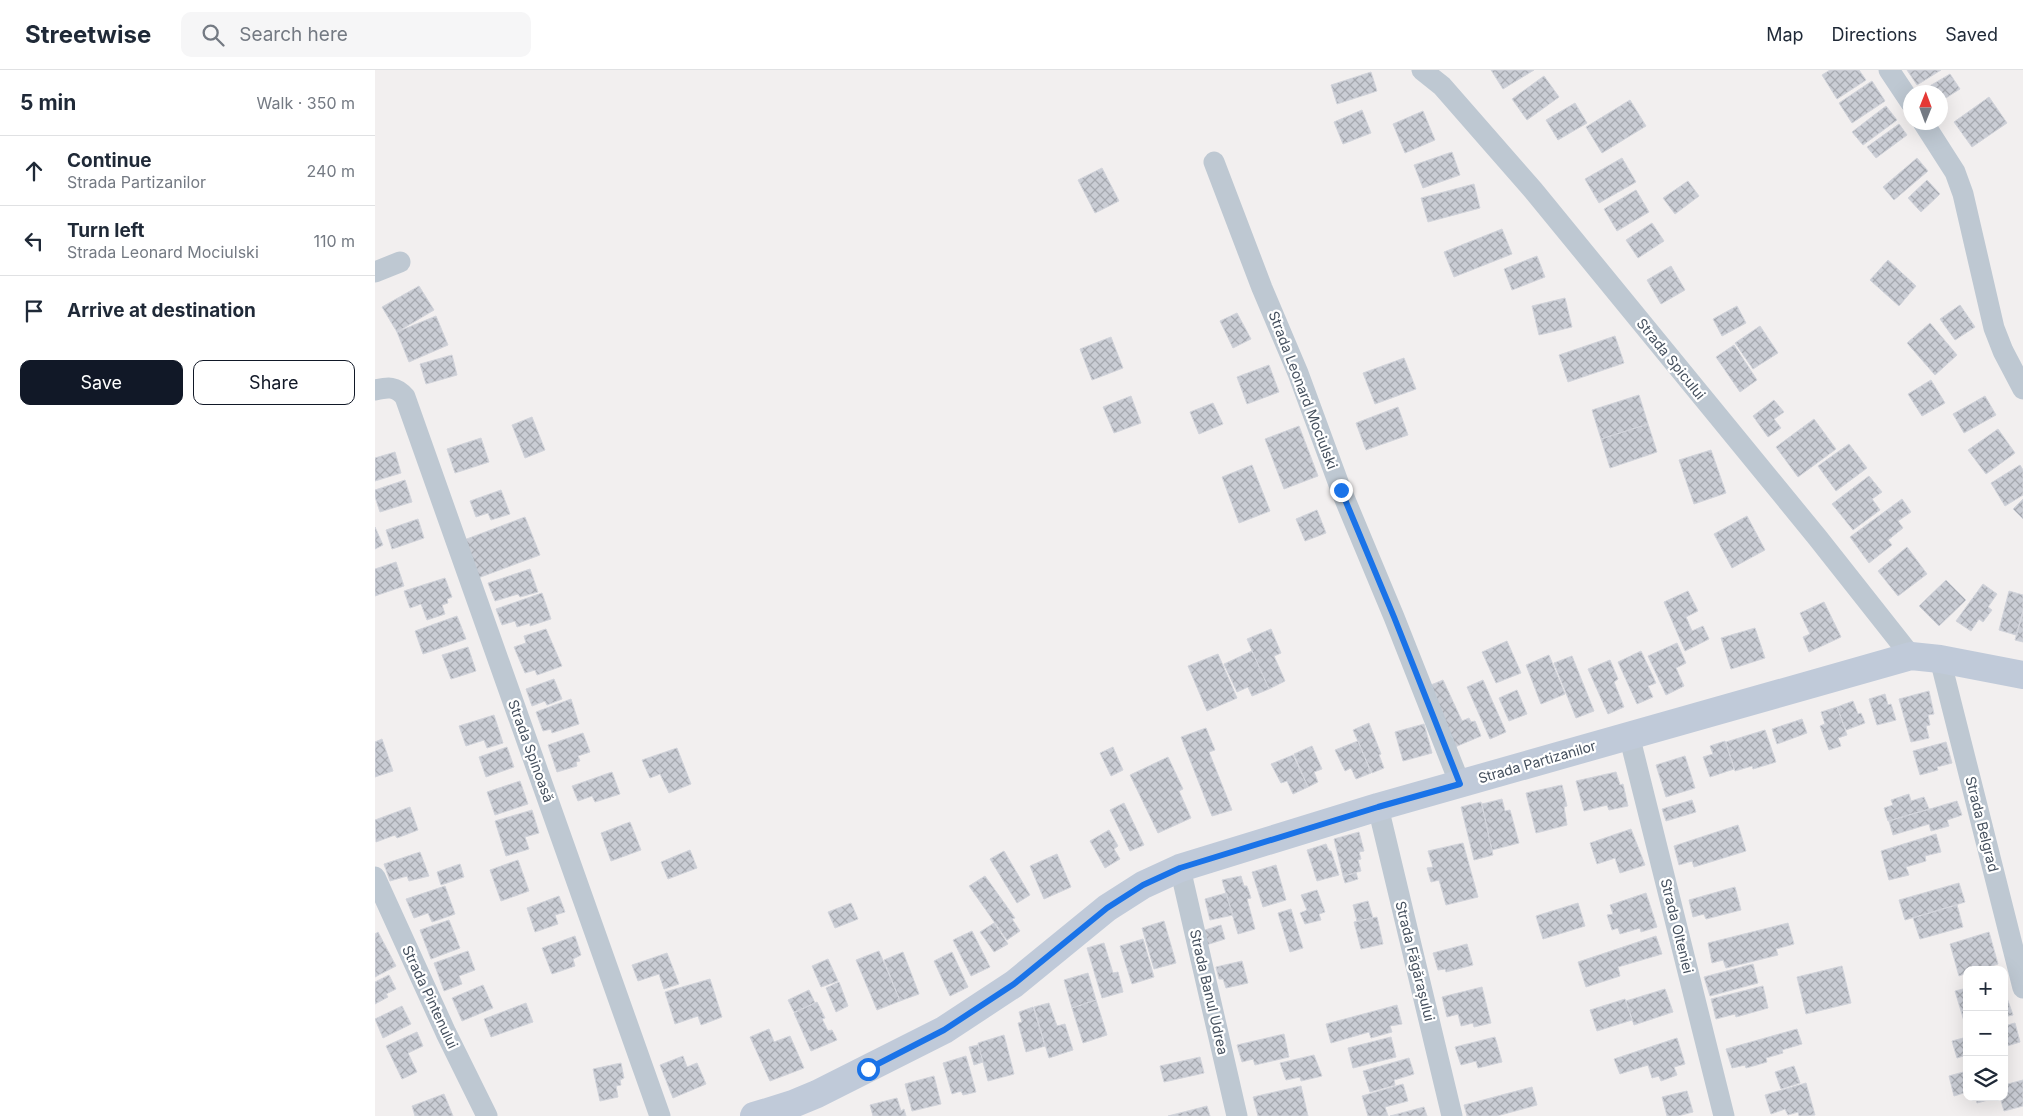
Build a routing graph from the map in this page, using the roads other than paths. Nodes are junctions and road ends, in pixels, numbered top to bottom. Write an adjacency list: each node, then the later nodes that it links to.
1 (1423, 70): 10 (street, Strada Spicului)
2 (1889, 70): 3 (street)
3 (1903, 91)
4 (1928, 130): 8 (street)
5 (1214, 162): 14 (street, Strada Leonard Mociulski)
6 (400, 262): 7 (street)
7 (375, 272)
8 (2023, 389)
9 (375, 390): 20 (street, Strada Spinoasă)
10 (1911, 656): 11 (street, Strada Partizanilor); 13 (street, Strada Partizanilor)
11 (1940, 659): 12 (street, Strada Partizanilor); 18 (street, Strada Belgrad)
12 (2023, 675)
13 (1629, 735): 14 (street, Strada Partizanilor); 24 (street, Strada Olteniei)
14 (1460, 784): 15 (street, Strada Partizanilor)
15 (1378, 807): 16 (street, Strada Partizanilor); 23 (street, Strada Făgărașului)
16 (1180, 868): 21 (street, Strada Partizanilor); 22 (street, Strada Banul Udrea)
17 (375, 877): 19 (street, Strada Pintenului)
18 (2023, 988)
19 (487, 1116)
20 (660, 1116)
21 (754, 1116)
22 (1237, 1116)
23 (1452, 1116)
24 (1724, 1116)

